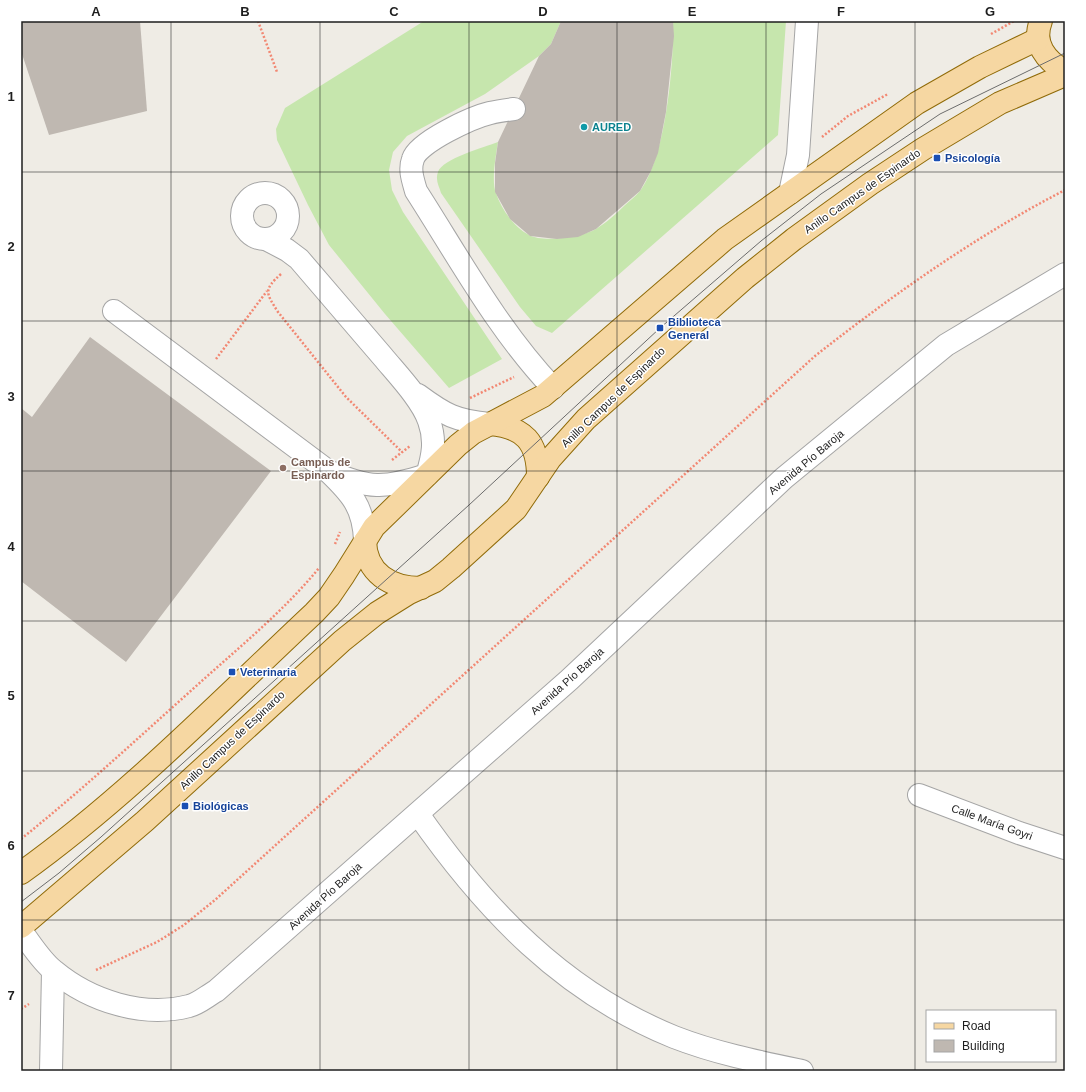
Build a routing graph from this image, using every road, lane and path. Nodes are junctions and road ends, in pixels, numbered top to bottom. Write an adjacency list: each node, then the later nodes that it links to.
1 (258, 21): 5 (path)
2 (807, 21): 9 (street)
3 (1039, 27): 4 (main road); 9 (main road)
4 (1065, 71)
5 (277, 72)
6 (1065, 75): 21 (main road, Anillo Campus de Espinardo)
7 (514, 109): 17 (street)
8 (1065, 190): 32 (path)
9 (790, 193): 17 (main road)
10 (288, 220): 11 (street); 11 (street); 12 (street)
11 (266, 239): 12 (street)
12 (299, 259): 14 (path); 18 (street)
13 (1065, 274): 27 (street, Avenida Pío Baroja)
14 (267, 291): 16 (path); 20 (path)
15 (114, 311): 16 (street)
16 (203, 377): 22 (street)
17 (553, 388): 19 (main road)
18 (410, 390): 19 (street); 23 (street)
19 (490, 424): 21 (main road); 23 (main road)
20 (402, 452)
21 (544, 468): 25 (main road, Anillo Campus de Espinardo)
22 (328, 471): 23 (street); 24 (street)
23 (427, 475): 24 (main road)
24 (365, 541): 25 (main road); 29 (main road)
25 (415, 591): 30 (main road, Anillo Campus de Espinardo)
26 (919, 795): 28 (street, Calle María Goyri)
27 (418, 814): 32 (street, Avenida Pío Baroja); 34 (street)
28 (1065, 848)
29 (21, 873)
30 (21, 927)
31 (21, 931): 32 (street, Avenida Pío Baroja)
32 (61, 977): 33 (street)
33 (52, 1071)
34 (802, 1071)

